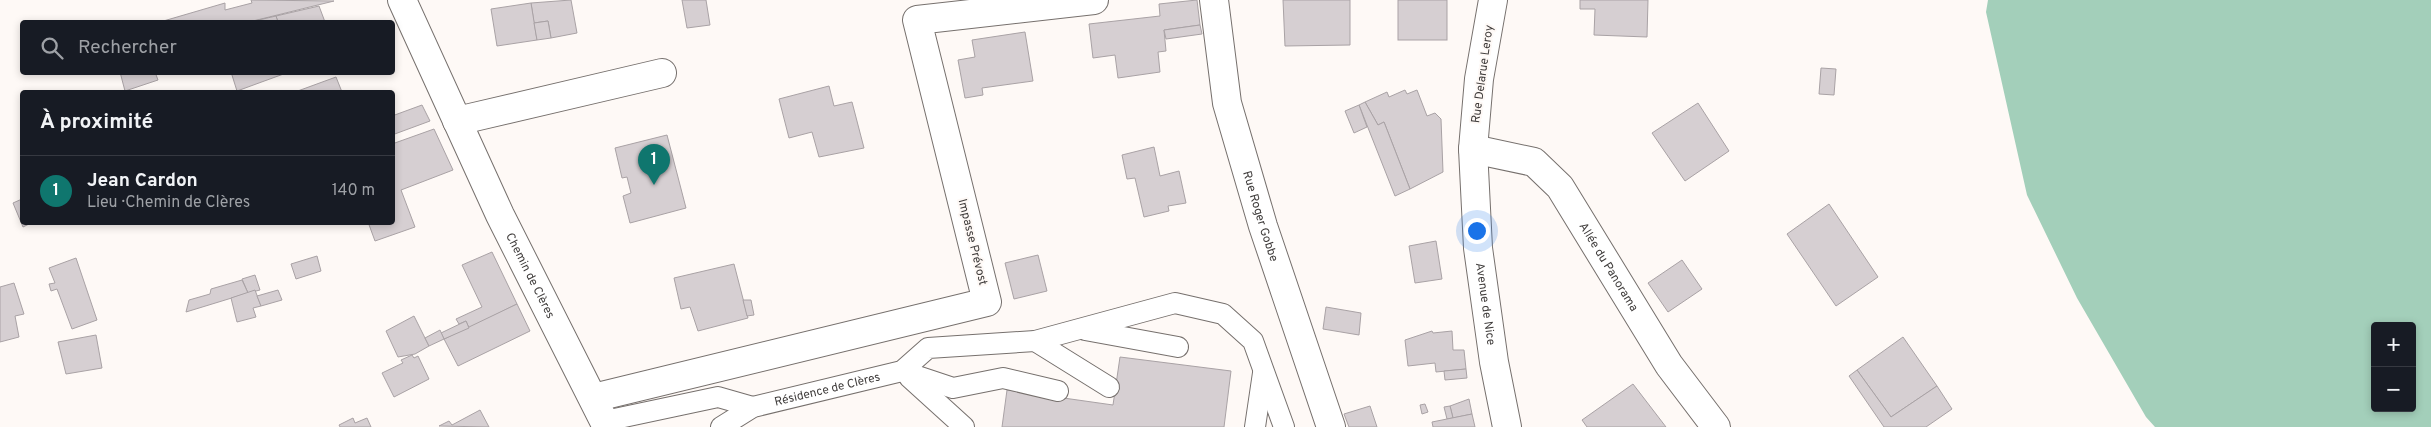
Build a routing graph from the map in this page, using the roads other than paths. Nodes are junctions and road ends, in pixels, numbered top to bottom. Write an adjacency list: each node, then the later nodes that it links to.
1 (402, 0): 6 (street, Chemin de Clères)
2 (1094, 0): 16 (street, Impasse Prévost)
3 (1214, 0): 21 (street, Rue Roger Gobbe)
4 (1494, 0): 7 (street, Rue Delarue Leroy)
5 (662, 73): 6 (street)
6 (458, 121): 16 (street, Chemin de Clères)
7 (1473, 149): 22 (street, Avenue de Nice); 23 (street, Allée du Panorama)
8 (1080, 329): 9 (lane, Résidence de Clères); 10 (lane, Résidence de Clères); 12 (lane, Résidence de Clères)
9 (1035, 341): 11 (lane, Résidence de Clères); 13 (lane)
10 (1178, 347)
11 (902, 370): 14 (lane); 15 (lane, Résidence de Clères); 18 (lane)
12 (1263, 371): 19 (lane, Résidence de Clères); 20 (lane, Résidence de Clères)
13 (1109, 388)
14 (1058, 391)
15 (753, 407): 16 (lane, Résidence de Clères); 17 (lane, Résidence de Clères)
16 (602, 415)
17 (721, 427)
18 (964, 427)
19 (1255, 427)
20 (1284, 427)
21 (1331, 427)
22 (1507, 427)
23 (1716, 427)

